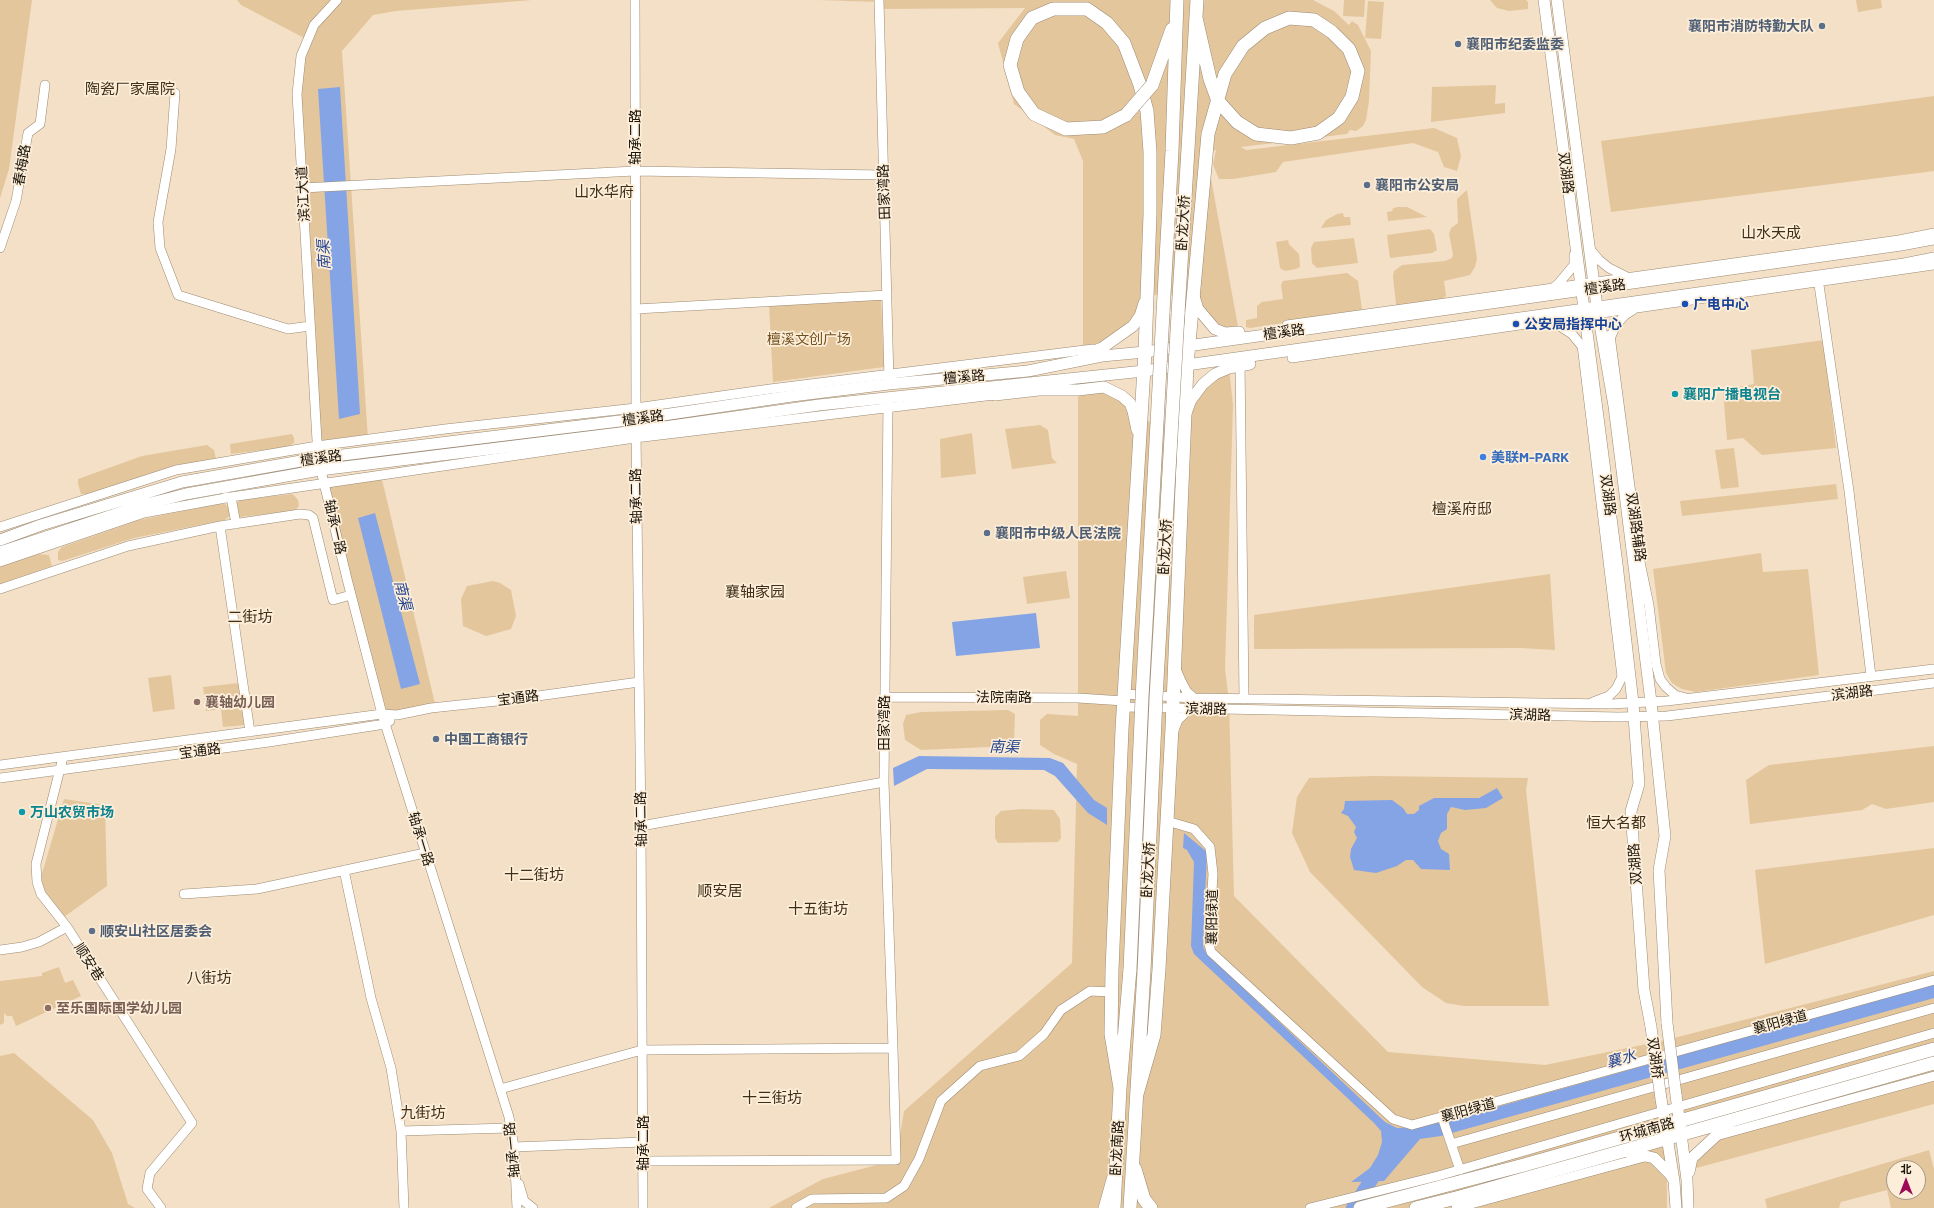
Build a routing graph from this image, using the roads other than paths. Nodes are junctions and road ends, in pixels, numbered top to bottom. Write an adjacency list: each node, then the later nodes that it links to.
1 (337, 0): 14 (street, 滨江大道)
2 (635, 0): 12 (street, 轴承二路)
3 (879, 0): 13 (street, 田家湾路)
4 (1177, 0): 8 (highway, 卧龙大桥)
5 (1197, 0): 9 (highway, 卧龙大桥)
6 (1544, 0): 17 (main road, 双湖路)
7 (1557, 0): 19 (main road, 双湖路)
8 (1176, 18): 28 (highway, bridge); 123 (highway, 卧龙大桥, bridge)
9 (1196, 18): 29 (highway); 125 (highway, 卧龙大桥, bridge)
10 (45, 85): 18 (street, 春梅路)
11 (174, 93): 37 (street)
12 (635, 171): 13 (street); 14 (street); 31 (street, 轴承二路)
13 (883, 175): 27 (street, 田家湾路)
14 (305, 188): 37 (street, 滨江大道)
15 (1934, 233): 22 (street)
16 (1934, 239): 24 (main road, 檀溪路)
17 (1575, 242): 25 (main road, 双湖路); 26 (street)
18 (0, 248)
19 (1589, 248): 22 (street); 24 (main road, 双湖路)
20 (1934, 258): 23 (main road, 檀溪路)
21 (1934, 265): 23 (street)
22 (1628, 278): 24 (street)
23 (1818, 280): 32 (street); 33 (main road, 檀溪路); 80 (street)
24 (1594, 286): 25 (main road, 檀溪路); 33 (main road, 双湖路)
25 (1581, 287): 26 (street); 30 (main road, 檀溪路); 34 (main road, 双湖路)
26 (1551, 288): 30 (street); 36 (street)
27 (887, 295): 31 (street); 52 (street, 田家湾路)
28 (1146, 295): 42 (main road); 44 (highway)
29 (1194, 296): 36 (main road); 40 (highway)
30 (1542, 296): 38 (main road, 檀溪路)
31 (636, 309): 56 (street, 轴承二路)
32 (1634, 309): 33 (street); 39 (street)
33 (1598, 311): 34 (main road, 檀溪路); 45 (main road, 双湖路)
34 (1585, 313): 35 (street); 43 (main road, 檀溪路); 47 (main road, 双湖路)
35 (1541, 323): 41 (street); 46 (street)
36 (1287, 325): 38 (main road)
37 (310, 326): 59 (street, 滨江大道)
38 (1307, 329): 40 (main road, 檀溪路)
39 (1610, 335): 45 (street); 86 (street, 双湖路辅路)
40 (1188, 345): 44 (main road, 檀溪路); 49 (highway)
41 (1582, 345): 47 (street); 91 (street)
42 (1102, 348): 50 (main road); 52 (street)
43 (1308, 348): 46 (main road); 48 (main road, 檀溪路)
44 (1145, 352): 50 (main road, 檀溪路); 51 (highway)
45 (1605, 356): 89 (main road, 双湖路)
46 (1292, 358): 48 (main road)
47 (1591, 359): 90 (main road, 双湖路)
48 (1240, 361): 49 (main road, 檀溪路); 57 (main road); 85 (street)
49 (1187, 365): 51 (main road, 檀溪路); 57 (highway)
50 (1036, 370): 52 (main road, 檀溪路)
51 (1144, 371): 53 (main road, 檀溪路); 60 (highway)
52 (889, 379): 56 (main road, 檀溪路)
53 (972, 389): 54 (main road); 55 (main road, 檀溪路)
54 (996, 395): 55 (street); 60 (main road)
55 (888, 403): 58 (main road, 檀溪路); 83 (street, 田家湾路)
56 (636, 414): 59 (street); 61 (main road, 檀溪路)
57 (1184, 419): 78 (highway)
58 (635, 434): 63 (main road, 檀溪路); 65 (street); 81 (street, 轴承二路)
59 (317, 446): 61 (street, 滨江大道); 62 (street)
60 (1139, 449): 87 (highway)
61 (318, 458): 63 (street, 滨江大道); 64 (main road, 檀溪路)
62 (223, 462): 64 (street); 68 (street)
63 (320, 470): 65 (street, 轴承一路); 66 (main road, 檀溪路)
64 (182, 482): 68 (main road, 檀溪路)
65 (325, 483): 67 (street); 77 (street, 轴承一路)
66 (188, 494): 67 (street); 69 (main road, 檀溪路)
67 (231, 497): 69 (street); 70 (street)
68 (70, 511): 72 (street); 73 (main road, 檀溪路)
69 (132, 513): 74 (main road, 檀溪路); 75 (street)
70 (236, 524): 71 (street); 77 (street)
71 (220, 526): 76 (street); 98 (street)
72 (0, 527)
73 (0, 540)
74 (0, 552)
75 (0, 562)
76 (0, 589)
77 (351, 595): 93 (street, 轴承一路)
78 (1174, 664): 84 (street); 88 (highway)
79 (1934, 669): 80 (street, 滨湖路)
80 (1871, 676): 86 (street, 滨湖路)
81 (639, 682): 94 (street, 宝通路); 106 (street, 轴承二路)
82 (1934, 683): 96 (street, 滨湖路)
83 (884, 697): 87 (street, 法院南路); 104 (street, 田家湾路)
84 (1194, 698): 85 (street, 滨湖路); 88 (street, 滨湖路)
85 (1244, 699): 91 (street, 滨湖路)
86 (1691, 699): 89 (street, 滨湖路)
87 (1124, 701): 88 (street, 滨湖路); 88 (street, 滨湖路); 115 (highway)
88 (1173, 702): 92 (street, 滨湖路); 99 (highway)
89 (1651, 702): 90 (street, 滨湖路); 96 (main road, 双湖路)
90 (1633, 703): 91 (street, 滨湖路); 95 (main road, 双湖路)
91 (1589, 704)
92 (1192, 708): 95 (street, 滨湖路); 99 (street)
93 (382, 714): 94 (street, 宝通路); 97 (street, 轴承一路); 98 (street, 宝通路)
94 (397, 715): 97 (street, 宝通路)
95 (1634, 716): 96 (street, 滨湖路); 114 (main road, 双湖路)
96 (1652, 716): 113 (main road, 双湖路)
97 (385, 724): 102 (street, 宝通路); 107 (street, 轴承一路)
98 (250, 732): 100 (street, 宝通路)
99 (1171, 737): 105 (highway)
100 (62, 757): 101 (street, 宝通路); 102 (street, 顺安巷)
101 (0, 766)
102 (60, 770): 103 (street, 宝通路); 110 (street, 顺安巷)
103 (0, 778)
104 (884, 782): 106 (street); 118 (street, 田家湾路)
105 (1167, 821): 125 (highway); 128 (street, 襄阳绿道)
106 (641, 826): 120 (street, 轴承二路)
107 (425, 853): 108 (street); 124 (street, 轴承一路)
108 (344, 870): 109 (street); 133 (street)
109 (184, 894)
110 (67, 927): 111 (street); 148 (street, 顺安巷)
111 (0, 950)
112 (1934, 980): 128 (street, 襄阳绿道)
113 (1667, 987): 126 (main road, 双湖桥, bridge)
114 (1644, 990): 127 (main road, 双湖桥, bridge)
115 (1112, 992): 123 (highway); 153 (street)
116 (1934, 1008): 137 (street, 襄阳绿道)
117 (1934, 1034): 126 (street)
118 (893, 1048): 120 (street); 142 (street, 田家湾路)
119 (1934, 1049): 132 (highway, 环城南路)
120 (642, 1050): 124 (street); 136 (street, 轴承二路)
121 (1934, 1063): 129 (highway, 环城南路)
122 (1934, 1076): 134 (street)
123 (1120, 1088): 141 (highway, 卧龙南路)
124 (500, 1089): 131 (street, 轴承一路)
125 (1137, 1094): 143 (highway, 卧龙南路)
126 (1677, 1107): 127 (street); 132 (main road, 双湖桥)
127 (1662, 1111): 130 (main road, 双湖桥); 144 (street)
128 (1442, 1117): 137 (street)
129 (1734, 1119): 132 (highway, 环城南路); 134 (main road)
130 (1664, 1125): 132 (highway, 环城南路); 135 (main road); 159 (highway, 环城南路)
131 (510, 1128): 133 (street); 138 (street, 轴承一路)
132 (1680, 1128): 135 (highway, 环城南路); 146 (main road)
133 (401, 1131): 149 (street)
134 (1716, 1136): 146 (main road)
135 (1666, 1138): 139 (highway, 环城南路); 147 (main road)
136 (643, 1142): 138 (street); 142 (street, 轴承二路)
137 (1451, 1142): 144 (street)
138 (514, 1147): 145 (street, 轴承一路)
139 (1624, 1150): 140 (main road); 160 (highway, 环城南路)
140 (1648, 1156): 147 (main road); 161 (street)
141 (1117, 1160): 154 (street); 155 (highway, 卧龙南路)
142 (643, 1161): 152 (street, 轴承二路)
143 (1132, 1162): 156 (highway, 卧龙南路); 157 (highway)
144 (1460, 1170): 158 (street)
145 (515, 1174): 150 (street, 轴承一路); 151 (street)
146 (1687, 1180): 163 (main road)
147 (1674, 1181): 162 (main road)
148 (162, 1208)
149 (404, 1208)
150 (517, 1208)
151 (533, 1208)
152 (643, 1208)
153 (796, 1208)
154 (1103, 1208)
155 (1114, 1208)
156 (1130, 1208)
157 (1151, 1208)
158 (1310, 1208)
159 (1360, 1208)
160 (1416, 1208)
161 (1456, 1208)
162 (1676, 1208)
163 (1688, 1208)

